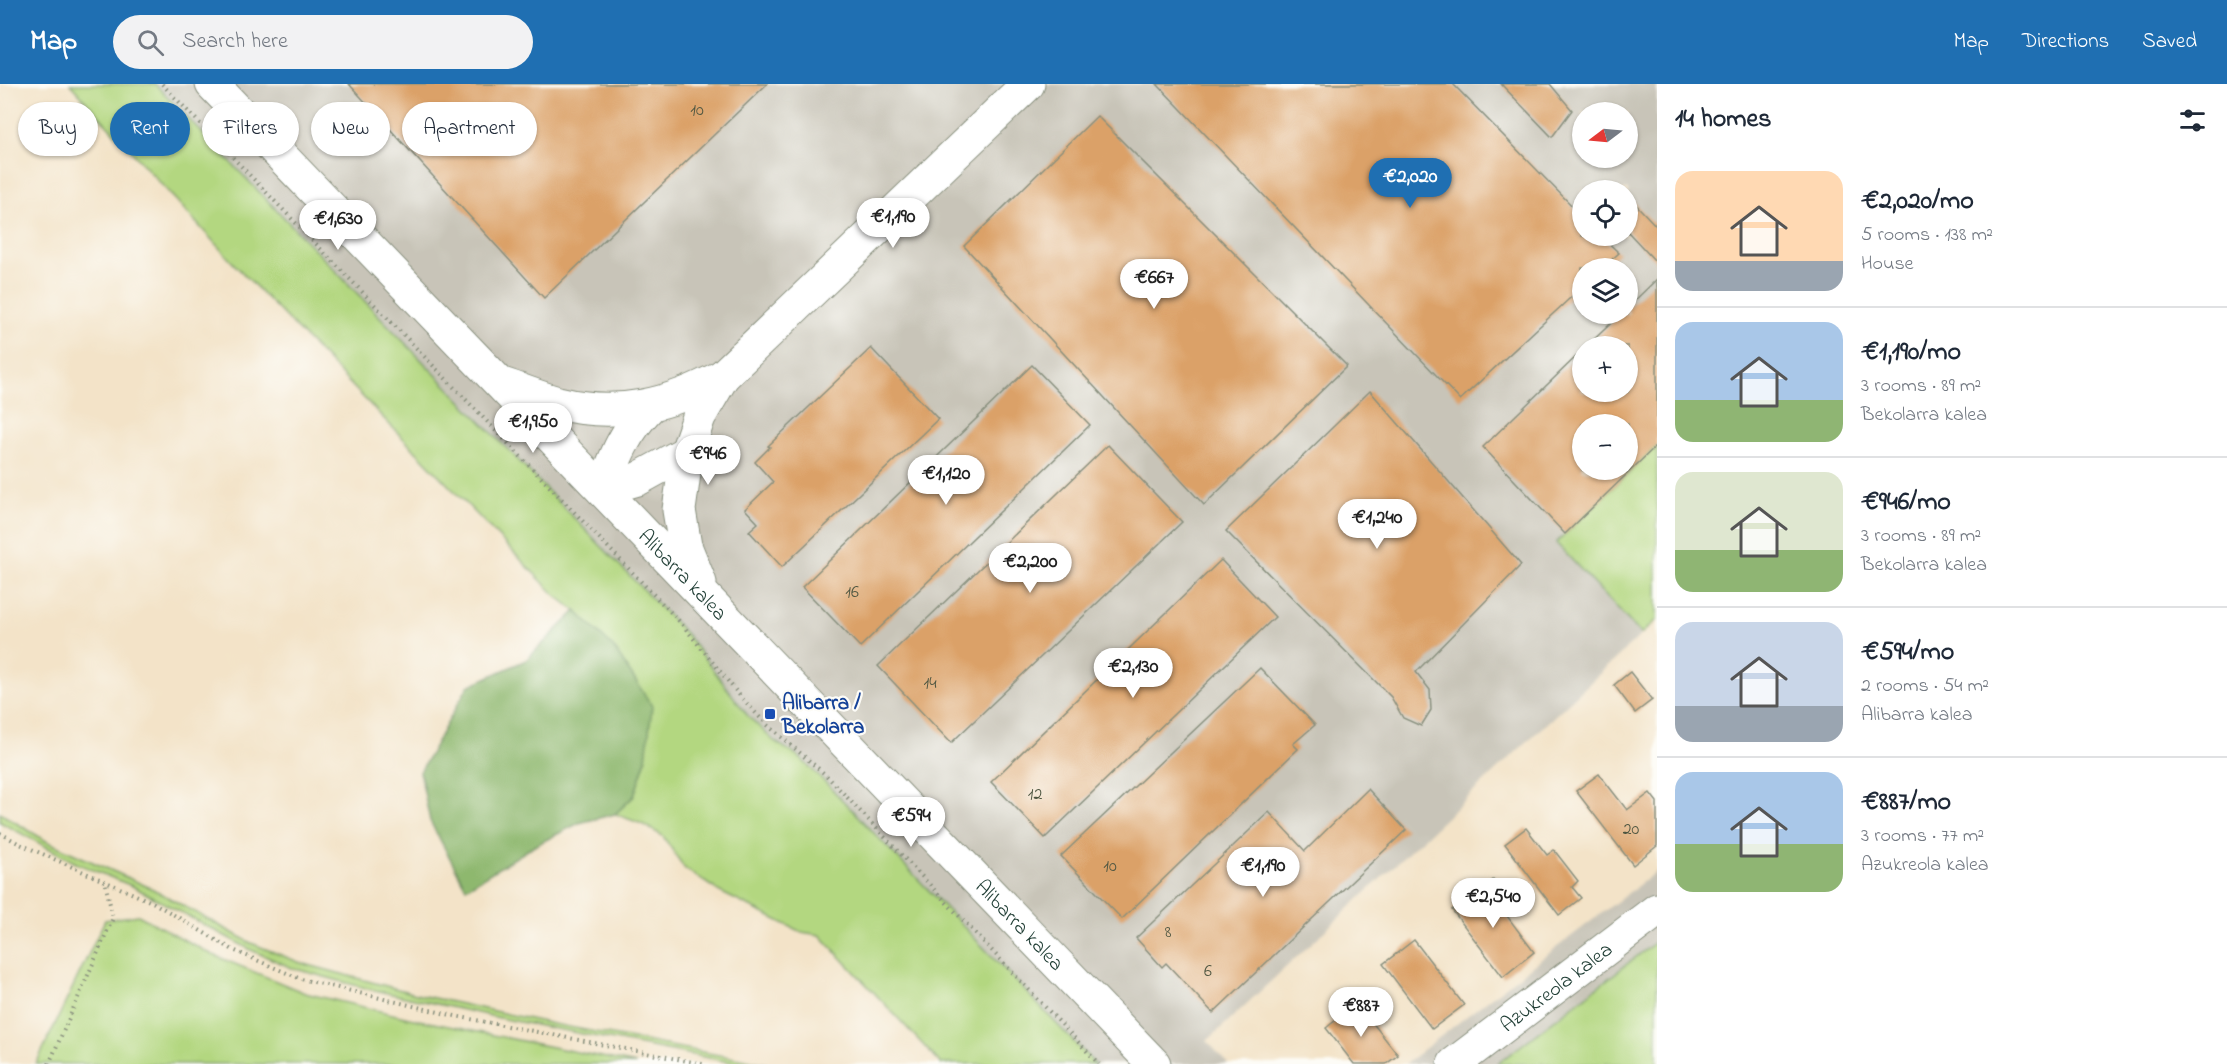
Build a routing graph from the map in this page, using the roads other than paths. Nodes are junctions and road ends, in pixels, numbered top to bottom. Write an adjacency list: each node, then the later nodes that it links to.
1 (212, 84): 4 (street, Alibarra kalea)
2 (1028, 84): 3 (street)
3 (723, 376): 5 (street); 6 (street)
4 (501, 383): 5 (street); 7 (street, Alibarra kalea)
5 (650, 406): 7 (street)
6 (687, 452): 7 (street); 8 (street)
7 (603, 489): 8 (street, Alibarra kalea)
8 (706, 596): 10 (street, Alibarra kalea)
9 (1657, 910): 11 (street, Azukreola kalea)
10 (1154, 1064)
11 (1454, 1064)

